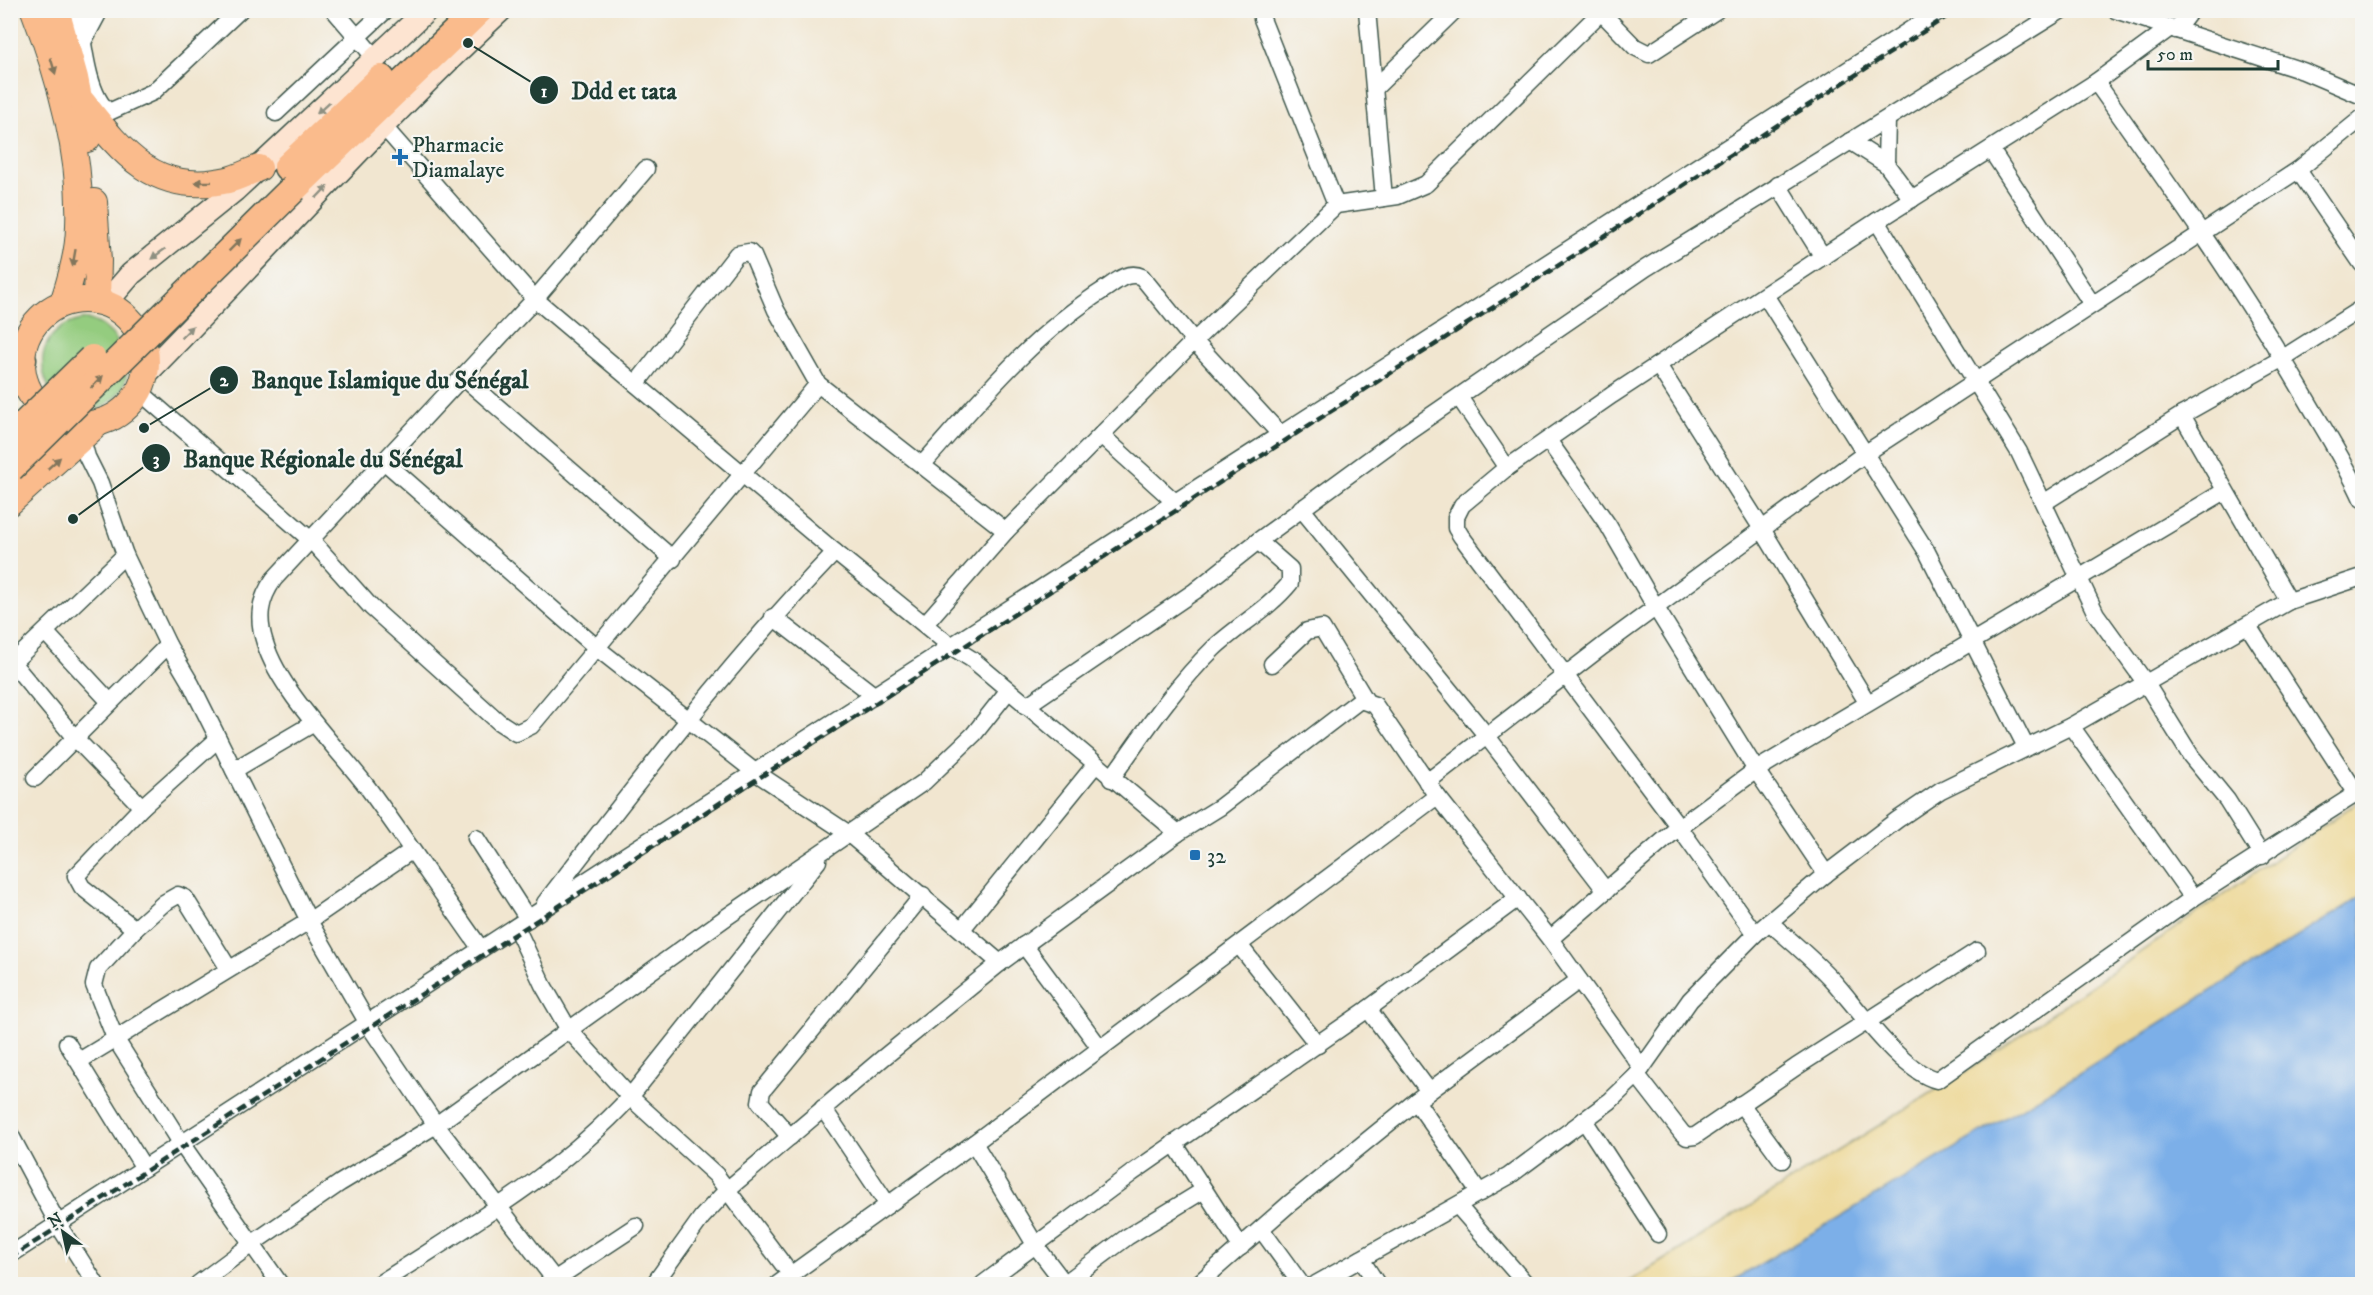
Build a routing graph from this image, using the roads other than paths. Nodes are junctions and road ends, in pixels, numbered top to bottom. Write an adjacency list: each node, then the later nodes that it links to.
1 (34, 10): 50 (main road, one-way to 50)
2 (56, 10): 28 (main road)
3 (78, 10): 23 (street)
4 (100, 10): 23 (street)
5 (240, 10): 23 (street)
6 (334, 10): 22 (street)
7 (386, 10): 22 (street)
8 (427, 10): 24 (street)
9 (451, 10): 29 (highway)
10 (479, 10): 29 (highway)
11 (501, 10): 29 (street)
12 (1367, 10): 26 (street)
13 (1455, 10): 26 (street)
14 (1717, 10): 19 (street)
15 (1941, 10): 66 (street)
16 (2062, 10): 32 (street)
17 (2115, 10): 21 (street)
18 (2191, 10): 21 (street)
19 (1602, 11): 40 (street)
20 (1262, 19): 42 (street)
21 (2173, 29): 25 (street); 27 (street)
22 (359, 36): 24 (street); 30 (street)
23 (84, 40)
24 (376, 59): 29 (street)
25 (2096, 82): 34 (street); 44 (street)
26 (1375, 88): 40 (street)
27 (2362, 96)
28 (81, 100): 38 (main road, one-way to 28); 49 (main road)
29 (365, 107): 38 (highway); 48 (street); 59 (street, one-way to 29)
30 (276, 113)
31 (2362, 118): 37 (street)
32 (1887, 119): 33 (street); 35 (street)
33 (1850, 141): 35 (street); 39 (street)
34 (1991, 150): 41 (street); 51 (street)
35 (1886, 164): 41 (street)
36 (646, 169): 48 (street)
37 (2298, 170): 44 (street); 46 (street)
38 (278, 176): 49 (street, one-way to 49); 67 (highway, bridge); 72 (highway, one-way to 38, bridge)
39 (1778, 185): 45 (street); 62 (street)
40 (1384, 198): 42 (street)
41 (1912, 199): 43 (street)
42 (1336, 205): 53 (street)
43 (1876, 221): 45 (street); 58 (street)
44 (2202, 231): 51 (street); 54 (street)
45 (1823, 257): 47 (street)
46 (2362, 264)
47 (1765, 295): 55 (street); 69 (street)
48 (535, 299): 57 (street); 60 (street)
49 (102, 302): 50 (main road); 59 (main road)
50 (63, 303): 56 (main road)
51 (2092, 304): 58 (street)
52 (2362, 308): 54 (street)
53 (1194, 341): 65 (street); 66 (street); 71 (street)
54 (2283, 358): 63 (street); 76 (street)
55 (1658, 365): 68 (street); 81 (street)
56 (16, 372): 64 (main road)
57 (463, 377): 70 (street); 87 (street)
58 (1975, 380): 69 (street); 79 (street)
59 (143, 382): 64 (main road); 83 (street)
60 (636, 384): 61 (street); 74 (street)
61 (818, 384): 71 (street); 74 (street)
62 (1459, 397): 73 (street); 80 (street)
63 (2182, 415): 75 (street); 79 (street)
64 (86, 429): 77 (main road, one-way to 64); 86 (street)
65 (1101, 435): 78 (street); 82 (street)
66 (1281, 435): 78 (street)
67 (10, 439)
68 (1548, 440): 73 (street); 91 (street)
69 (1863, 455): 81 (street); 96 (street)
70 (384, 462): 83 (street); 99 (street)
71 (922, 465): 82 (street)
72 (10, 468)
73 (1507, 468): 102 (street)
74 (742, 474): 85 (street); 87 (street)
75 (2225, 491): 89 (street); 90 (street)
76 (2362, 499)
77 (10, 502)
78 (1175, 502): 98 (street)
79 (2045, 502): 89 (street)
80 (1302, 508): 84 (street); 113 (street)
81 (1762, 530): 91 (street); 108 (street)
82 (1006, 531): 93 (street)
83 (312, 541): 99 (street); 111 (street)
84 (1258, 541): 109 (street); 122 (street)
85 (835, 552): 92 (street); 93 (street)
86 (125, 555): 95 (street); 97 (street)
87 (673, 560): 99 (street)
88 (2362, 577): 90 (street)
89 (2079, 578): 96 (street); 103 (street)
90 (2289, 601): 94 (street)
91 (1656, 608): 102 (street); 119 (street)
92 (773, 617): 105 (street); 110 (street)
93 (925, 624): 98 (street)
94 (2248, 626): 103 (street); 124 (street)
95 (46, 633): 100 (street); 107 (street)
96 (1973, 640): 108 (street); 116 (street)
97 (168, 645): 107 (street); 115 (street)
98 (952, 647): 104 (street); 105 (street)
99 (597, 648): 110 (street)
100 (11, 663): 114 (street)
101 (1272, 664): 106 (street)
102 (1566, 675): 113 (street); 126 (street)
103 (2145, 682): 112 (street); 132 (street)
104 (1008, 691): 109 (street); 128 (street)
105 (875, 696): 120 (street)
106 (1366, 700): 123 (street); 127 (street)
107 (110, 702): 114 (street)
108 (1867, 702): 119 (street)
109 (1026, 706): 117 (street)
110 (688, 718): 120 (street); 138 (street)
111 (315, 723): 118 (street); 131 (street)
112 (2071, 726): 116 (street); 137 (street)
113 (1486, 735): 123 (street); 134 (street)
114 (74, 736): 121 (street); 125 (street)
115 (218, 739): 118 (street); 125 (street)
116 (2026, 747): 133 (street)
117 (1095, 765): 122 (street); 142 (street)
118 (234, 770): 139 (street)
119 (1756, 770): 126 (street); 133 (street)
120 (755, 772): 128 (street); 138 (street)
121 (35, 778)
122 (1111, 779): 127 (street)
123 (1432, 789): 136 (street); 146 (street)
124 (2360, 792): 132 (street)
125 (142, 807): 141 (street)
126 (1679, 827): 134 (street); 143 (street)
127 (1178, 833): 145 (street)
128 (849, 834): 130 (street); 135 (street)
129 (476, 838): 138 (street)
130 (828, 848): 155 (street); 163 (street)
131 (411, 851): 139 (street); 147 (street)
132 (2262, 856): 137 (street)
133 (1826, 874): 140 (street)
134 (1606, 891): 144 (street)
135 (923, 895): 142 (street); 168 (street)
136 (1518, 898): 144 (street); 152 (street)
137 (2193, 898): 154 (street)
138 (527, 920): 147 (street); 155 (street)
139 (309, 921): 150 (street); 153 (street)
140 (1769, 922): 143 (street); 154 (street)
141 (135, 929): 150 (street); 156 (street)
142 (962, 929): 149 (street)
143 (1755, 934): 161 (street)
144 (1550, 939): 151 (street)
145 (1024, 945): 149 (street); 159 (street)
146 (1239, 945): 158 (street); 159 (street)
147 (481, 949): 153 (street)
148 (1977, 951): 154 (street)
149 (1000, 963): 165 (street)
150 (229, 969): 156 (street)
151 (1579, 981): 161 (street); 162 (street)
152 (1368, 1008): 158 (street); 162 (street)
153 (367, 1022): 167 (street); 170 (street)
154 (1866, 1022): 164 (street)
155 (569, 1030): 163 (street); 167 (street)
156 (115, 1038): 160 (street); 170 (street)
157 (67, 1043): 160 (street)
158 (1318, 1045): 172 (street)
159 (1100, 1048): 171 (street)
160 (78, 1061): 174 (street)
161 (1640, 1071): 164 (street); 166 (street)
162 (1423, 1096): 177 (street); 183 (street)
163 (630, 1097): 175 (street); 178 (street)
164 (1741, 1104): 173 (street)
165 (823, 1107): 168 (street); 179 (street)
166 (1584, 1120): 177 (street); 184 (street)
167 (436, 1125): 178 (street); 185 (street)
168 (790, 1137): 175 (street)
169 (11, 1138): 181 (street)
170 (182, 1143): 174 (street); 185 (street)
171 (974, 1143): 179 (street); 186 (street)
172 (1174, 1143): 176 (street); 186 (street)
173 (1782, 1160)
174 (144, 1168): 181 (street)
175 (728, 1189): 190 (street); 196 (street)
176 (1204, 1190): 187 (street); 198 (street)
177 (1480, 1193): 180 (street)
178 (499, 1205): 191 (street); 195 (street)
179 (888, 1205): 190 (street)
180 (1458, 1206): 189 (street); 203 (street)
181 (58, 1223): 188 (street); 192 (street)
182 (636, 1226): 191 (street)
183 (1261, 1229): 187 (street); 200 (street)
184 (1658, 1234)
185 (253, 1243): 193 (street); 194 (street)
186 (1036, 1246): 197 (street); 198 (street)
187 (1241, 1247): 199 (street)
188 (10, 1255)
189 (1361, 1259): 201 (street); 202 (street)
190 (785, 1280)
191 (554, 1283)
192 (96, 1284)
193 (198, 1284)
194 (280, 1284)
195 (379, 1284)
196 (654, 1284)
197 (983, 1284)
198 (1064, 1284)
199 (1198, 1284)
200 (1301, 1284)
201 (1316, 1284)
202 (1377, 1284)
203 (1526, 1284)

